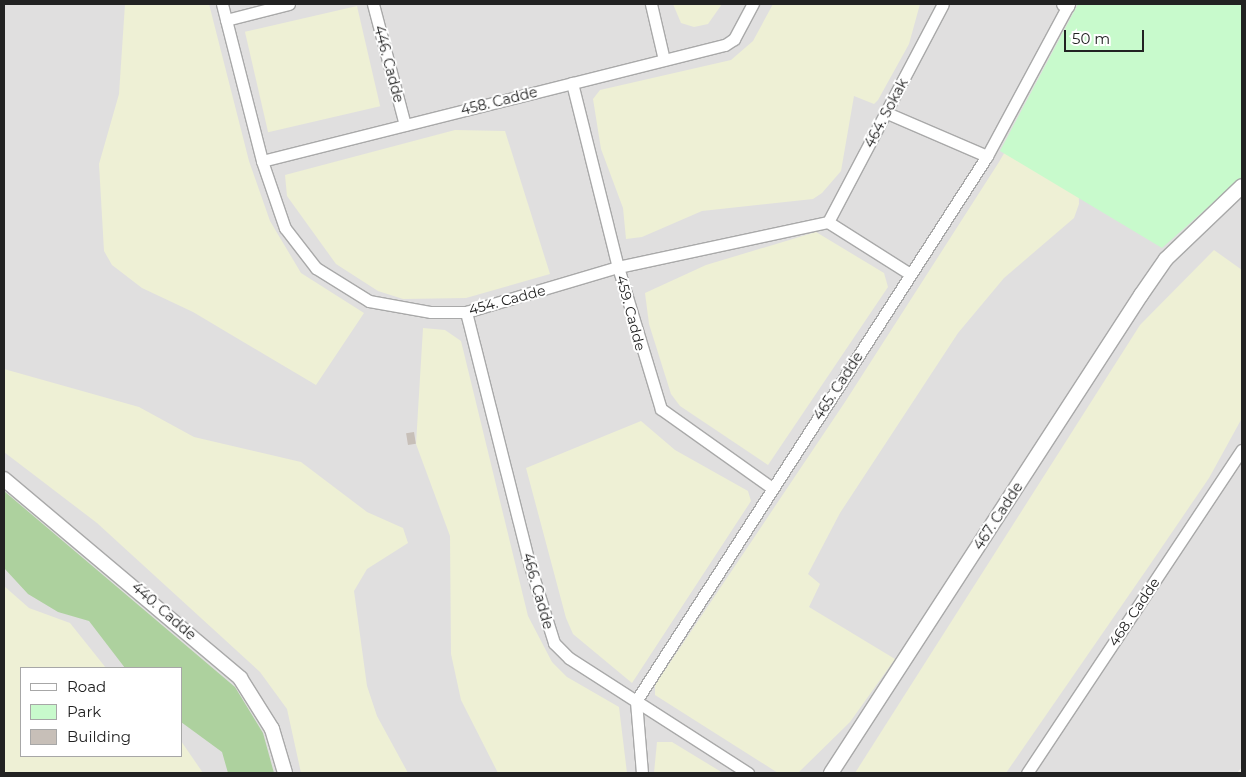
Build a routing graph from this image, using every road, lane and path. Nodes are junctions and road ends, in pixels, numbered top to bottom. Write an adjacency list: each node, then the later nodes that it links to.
1 (222, 4): 8 (street, 454. Cadde)
2 (289, 4): 8 (street)
3 (373, 4): 12 (street, 446. Cadde)
4 (651, 4): 9 (street)
5 (753, 4): 9 (street, 458. Cadde)
6 (943, 4): 11 (street, 464. Sokak)
7 (1067, 4): 13 (street, 465. Cadde)
8 (226, 20): 14 (street, 454. Cadde)
9 (664, 60): 10 (street, 458. Cadde)
10 (572, 83): 12 (street, 458. Cadde); 17 (street, 459. Cadde)
11 (886, 113): 13 (street); 16 (street, 464. Sokak)
12 (405, 125): 14 (street, 458. Cadde)
13 (987, 156): 18 (street, 465. Cadde)
14 (262, 161): 19 (street, 454. Cadde)
15 (1242, 186): 27 (street, 467. Cadde)
16 (828, 222): 17 (street, 454. Cadde); 18 (street)
17 (618, 267): 19 (street, 454. Cadde); 22 (street, 459. Cadde)
18 (910, 274): 22 (street, 465. Cadde)
19 (466, 312): 23 (street, 466. Cadde)
20 (1242, 450): 28 (street, 468. Cadde)
21 (4, 479): 24 (street, 440. Cadde)
22 (772, 488): 23 (street, 465. Cadde)
23 (636, 701): 25 (street); 26 (street, 466. Cadde)
24 (285, 773)
25 (642, 773)
26 (748, 773)
27 (831, 773)
28 (1026, 773)

